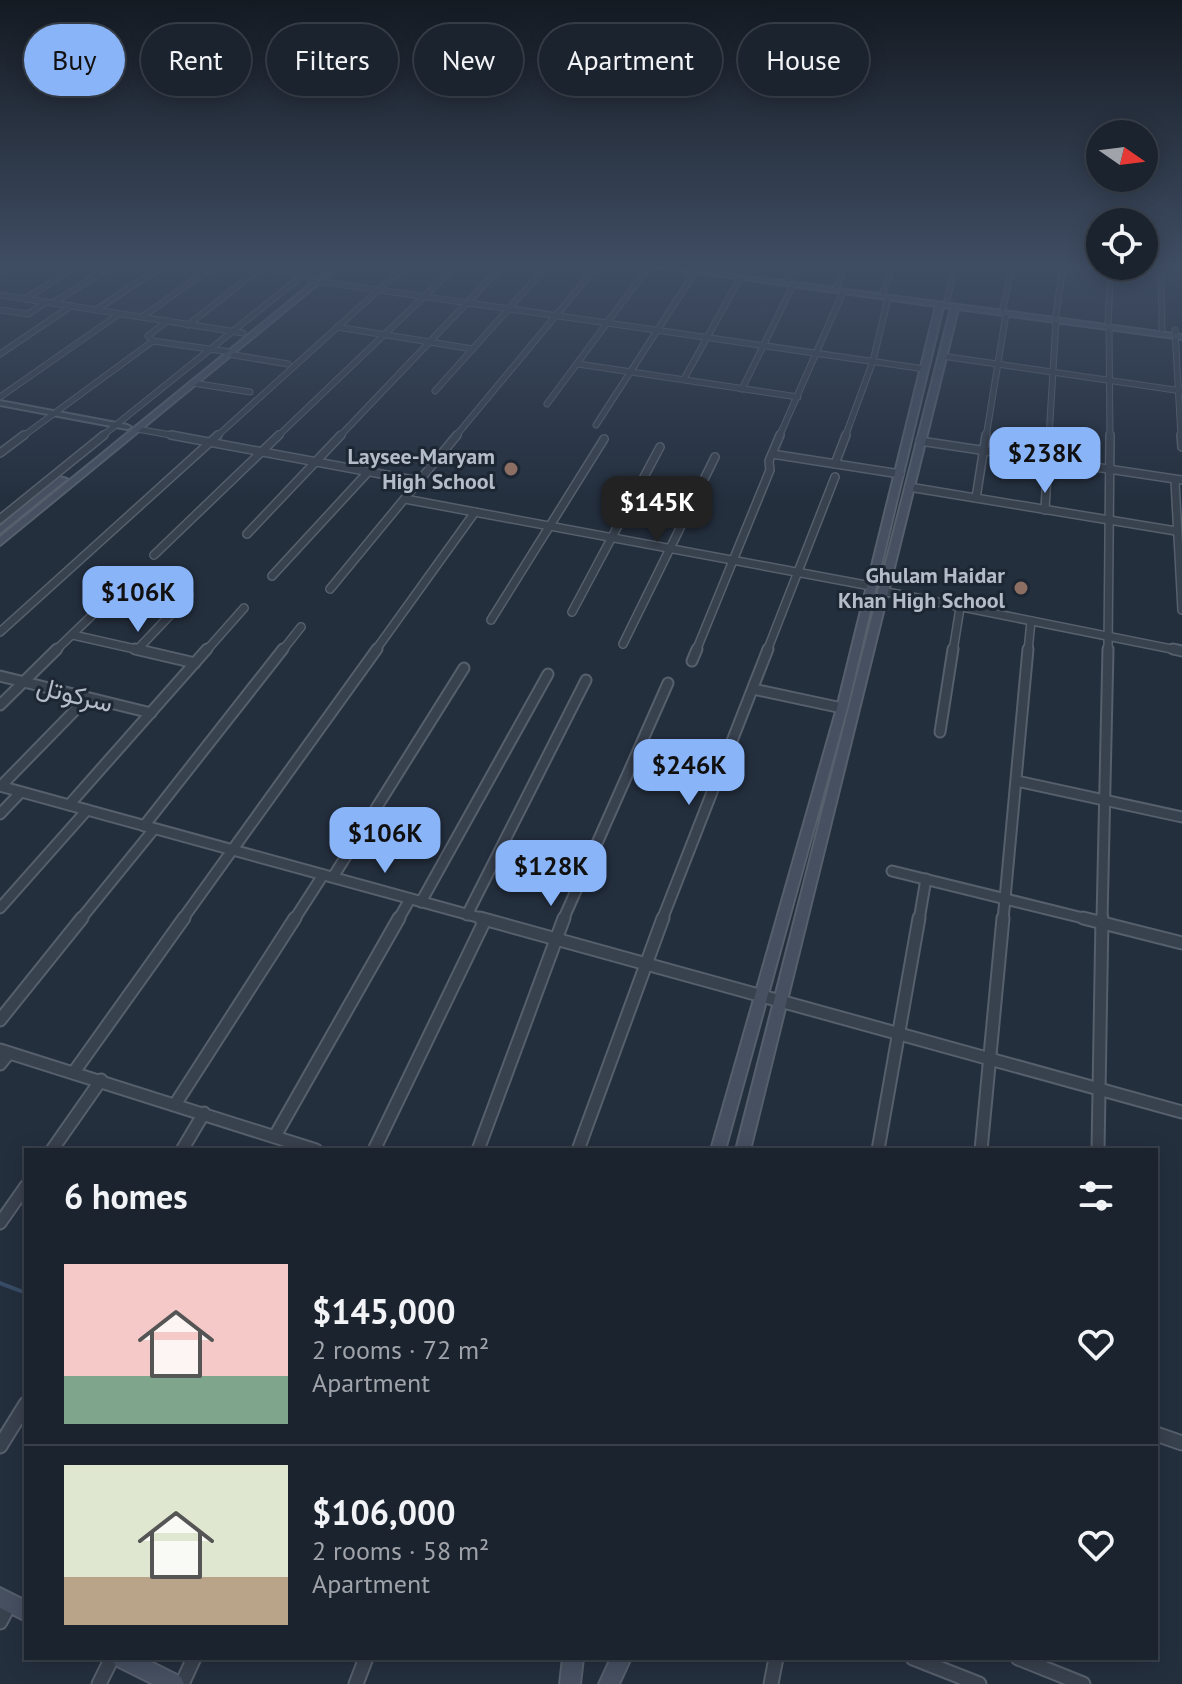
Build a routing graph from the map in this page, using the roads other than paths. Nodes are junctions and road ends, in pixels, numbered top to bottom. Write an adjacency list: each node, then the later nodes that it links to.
1 (75, 345): 45 (street)
2 (148, 345): 49 (street)
3 (177, 345): 26 (street)
4 (219, 345): 26 (street)
5 (233, 345): 27 (main road)
6 (236, 345): 27 (main road)
7 (318, 345): 54 (street)
8 (376, 345): 58 (street)
9 (428, 345): 63 (street)
10 (447, 345): 25 (street)
11 (477, 345): 25 (street)
12 (534, 345): 70 (street)
13 (593, 345): 32 (street)
14 (649, 345): 35 (street)
15 (705, 345): 37 (street)
16 (763, 345): 28 (street); 40 (street)
17 (821, 345): 28 (street)
18 (876, 345): 30 (street)
19 (933, 345): 34 (main road)
20 (943, 345): 29 (main road)
21 (1001, 345): 33 (street)
22 (1054, 345): 36 (street)
23 (1108, 345): 38 (street)
24 (1179, 345): 42 (street)
25 (473, 349): 41 (street)
26 (212, 350): 27 (street); 51 (street)
27 (226, 353): 31 (street); 39 (main road); 43 (main road)
28 (818, 353): 30 (street); 46 (street)
29 (942, 356): 33 (street); 53 (main road)
30 (873, 361): 34 (street); 64 (street)
31 (288, 364)
32 (578, 364): 35 (street); 48 (street)
33 (998, 365): 36 (street); 57 (street)
34 (925, 369): 67 (main road)
35 (633, 372): 37 (street); 50 (street)
36 (1051, 373): 38 (street); 62 (street)
37 (684, 379): 40 (street)
38 (1109, 381): 42 (street); 65 (street)
39 (193, 383): 43 (main road); 44 (street)
40 (742, 389): 46 (street)
41 (435, 391)
42 (1180, 391): 56 (street)
43 (176, 392): 51 (main road)
44 (250, 392)
45 (0, 397)
46 (798, 397): 60 (street)
47 (0, 403): 49 (street)
48 (547, 404)
49 (54, 413): 51 (street); 59 (street)
50 (596, 425)
51 (127, 427): 54 (street); 76 (street); 79 (main road); 83 (main road)
52 (604, 439): 78 (street)
53 (920, 441): 57 (street); 71 (main road)
54 (212, 443): 58 (street); 101 (street)
55 (660, 447): 82 (street)
56 (1182, 447)
57 (985, 451): 62 (street); 72 (street)
58 (264, 452): 63 (street); 86 (street)
59 (0, 453)
60 (772, 454): 64 (street); 87 (street)
61 (715, 457): 85 (street)
62 (1046, 460): 65 (street); 74 (street)
63 (315, 462): 66 (street); 81 (street)
64 (835, 464): 67 (street)
65 (1111, 471): 69 (street); 77 (street)
66 (368, 472): 70 (street); 89 (street)
67 (900, 474): 84 (main road)
68 (835, 477): 88 (street)
69 (1178, 480): 80 (street)
70 (419, 481): 73 (street)
71 (909, 487): 72 (street); 84 (main road)
72 (976, 498): 74 (street)
73 (405, 499): 75 (street); 90 (street)
74 (1045, 510): 77 (street)
75 (475, 512): 78 (street); 130 (street)
76 (0, 519)
77 (1110, 521): 80 (street); 103 (street)
78 (549, 526): 82 (street); 98 (street)
79 (0, 530)
80 (1176, 531): 96 (street)
81 (247, 534)
82 (611, 537): 85 (street); 97 (street)
83 (0, 542)
84 (888, 546): 91 (main road)
85 (672, 548): 87 (street); 104 (street)
86 (154, 555)
87 (735, 560): 88 (street); 107 (street)
88 (797, 573): 91 (street); 115 (street)
89 (272, 576)
90 (330, 589)
91 (877, 589): 95 (street); 118 (main road); 144 (main road)
92 (113, 595): 102 (street)
93 (189, 595): 105 (street)
94 (244, 608): 108 (street)
95 (960, 608): 99 (street); 120 (street)
96 (1182, 610)
97 (572, 612)
98 (491, 620)
99 (1031, 621): 103 (street); 121 (street)
100 (301, 627): 129 (street)
101 (0, 632)
102 (73, 635): 105 (street); 113 (street)
103 (1106, 636): 106 (street); 124 (street)
104 (623, 644)
105 (137, 650): 108 (street)
106 (1182, 651)
107 (692, 661)
108 (195, 663): 119 (street)
109 (464, 668): 132 (street)
110 (548, 674): 134 (street)
111 (0, 676): 113 (street, سرکوتل)
112 (586, 680): 137 (street)
113 (24, 682): 116 (street, سرکوتل); 117 (street)
114 (668, 683): 140 (street)
115 (753, 689): 118 (street); 142 (street)
116 (87, 698): 119 (street, سرکوتل); 122 (street)
117 (0, 705)
118 (842, 708): 143 (main road)
119 (151, 713): 125 (street)
120 (940, 732)
121 (1017, 781): 124 (street); 135 (street)
122 (0, 786): 123 (street)
123 (21, 792): 125 (street); 127 (street)
124 (1104, 800): 128 (street); 139 (street)
125 (69, 805): 126 (street)
126 (87, 810): 129 (street); 136 (street)
127 (0, 814)
128 (1182, 817)
129 (149, 827): 130 (street); 145 (street)
130 (231, 850): 132 (street); 150 (street)
131 (892, 871): 133 (street)
132 (328, 876): 134 (street); 153 (street)
133 (926, 879): 135 (street); 146 (street)
134 (416, 900): 137 (street); 156 (street)
135 (1004, 900): 139 (street); 148 (street)
136 (0, 908)
137 (467, 915): 138 (street)
138 (485, 920): 140 (street); 160 (street)
139 (1105, 922): 141 (street); 152 (street)
140 (555, 938): 142 (street); 161 (street)
141 (1182, 943)
142 (645, 964): 143 (street); 162 (street)
143 (762, 995): 144 (street); 163 (main road)
144 (779, 1000): 146 (street); 164 (main road)
145 (0, 1020)
146 (898, 1033): 148 (street); 165 (street)
147 (4, 1052): 149 (street); 150 (street)
148 (990, 1059): 152 (street); 166 (street)
149 (0, 1064)
150 (74, 1072): 151 (street)
151 (101, 1080): 153 (street); 157 (street)
152 (1098, 1090): 154 (street); 167 (street)
153 (176, 1103): 155 (street)
154 (1182, 1112)
155 (204, 1113): 156 (street); 158 (street)
156 (275, 1136): 159 (street)
157 (53, 1148)
158 (183, 1148)
159 (309, 1148)
160 (375, 1148)
161 (479, 1148)
162 (579, 1148)
163 (719, 1148)
164 (743, 1148)
165 (878, 1148)
166 (981, 1148)
167 (1098, 1148)
168 (24, 1189): 169 (street)
169 (0, 1223)
170 (24, 1407): 173 (street)
171 (1158, 1435): 172 (street)
172 (1182, 1443)
173 (0, 1446)
174 (12, 1604): 175 (street)
175 (0, 1622)
176 (111, 1660): 185 (street)
177 (126, 1660): 186 (main road)
178 (193, 1660): 187 (street)
179 (365, 1660): 188 (street)
180 (573, 1660): 189 (main road)
181 (620, 1660): 190 (main road)
182 (776, 1660): 191 (street)
183 (918, 1660): 192 (street)
184 (1023, 1660): 193 (street)
185 (99, 1684)
186 (174, 1684)
187 (182, 1684)
188 (356, 1684)
189 (570, 1684)
190 (609, 1684)
191 (771, 1684)
192 (979, 1684)
193 (1083, 1684)

